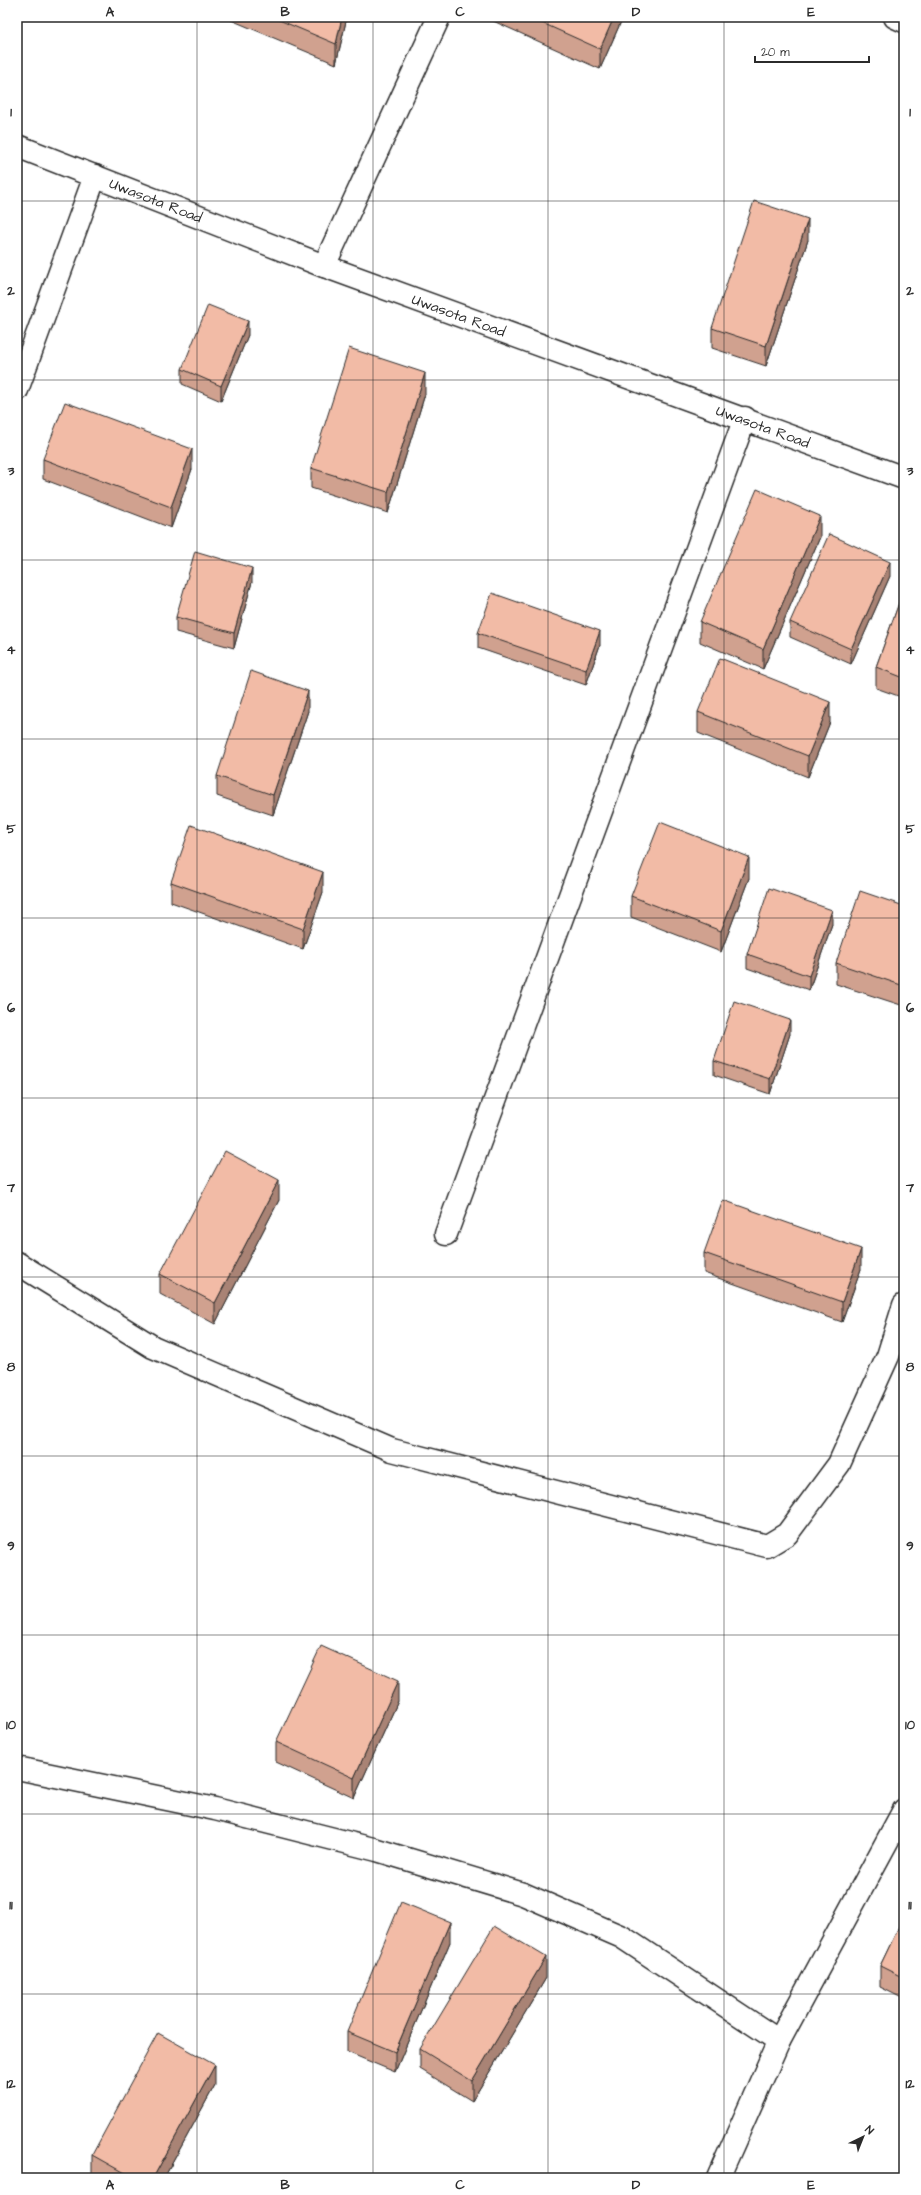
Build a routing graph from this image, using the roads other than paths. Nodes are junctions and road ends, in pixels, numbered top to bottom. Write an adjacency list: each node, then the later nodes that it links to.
1 (439, 17): 6 (street)
2 (895, 17): 3 (street)
3 (904, 20)
4 (17, 146): 5 (street, Uwasota Road)
5 (95, 176): 6 (street, Uwasota Road); 7 (street)
6 (324, 266): 8 (street, Uwasota Road)
7 (17, 390)
8 (745, 418): 9 (street, Uwasota Road); 10 (street)
9 (904, 478)
10 (446, 1234)
11 (17, 1263): 12 (street)
12 (904, 1305)
13 (17, 1768): 15 (street)
14 (904, 1810): 15 (street)
15 (779, 2041): 16 (street)
16 (718, 2178)

